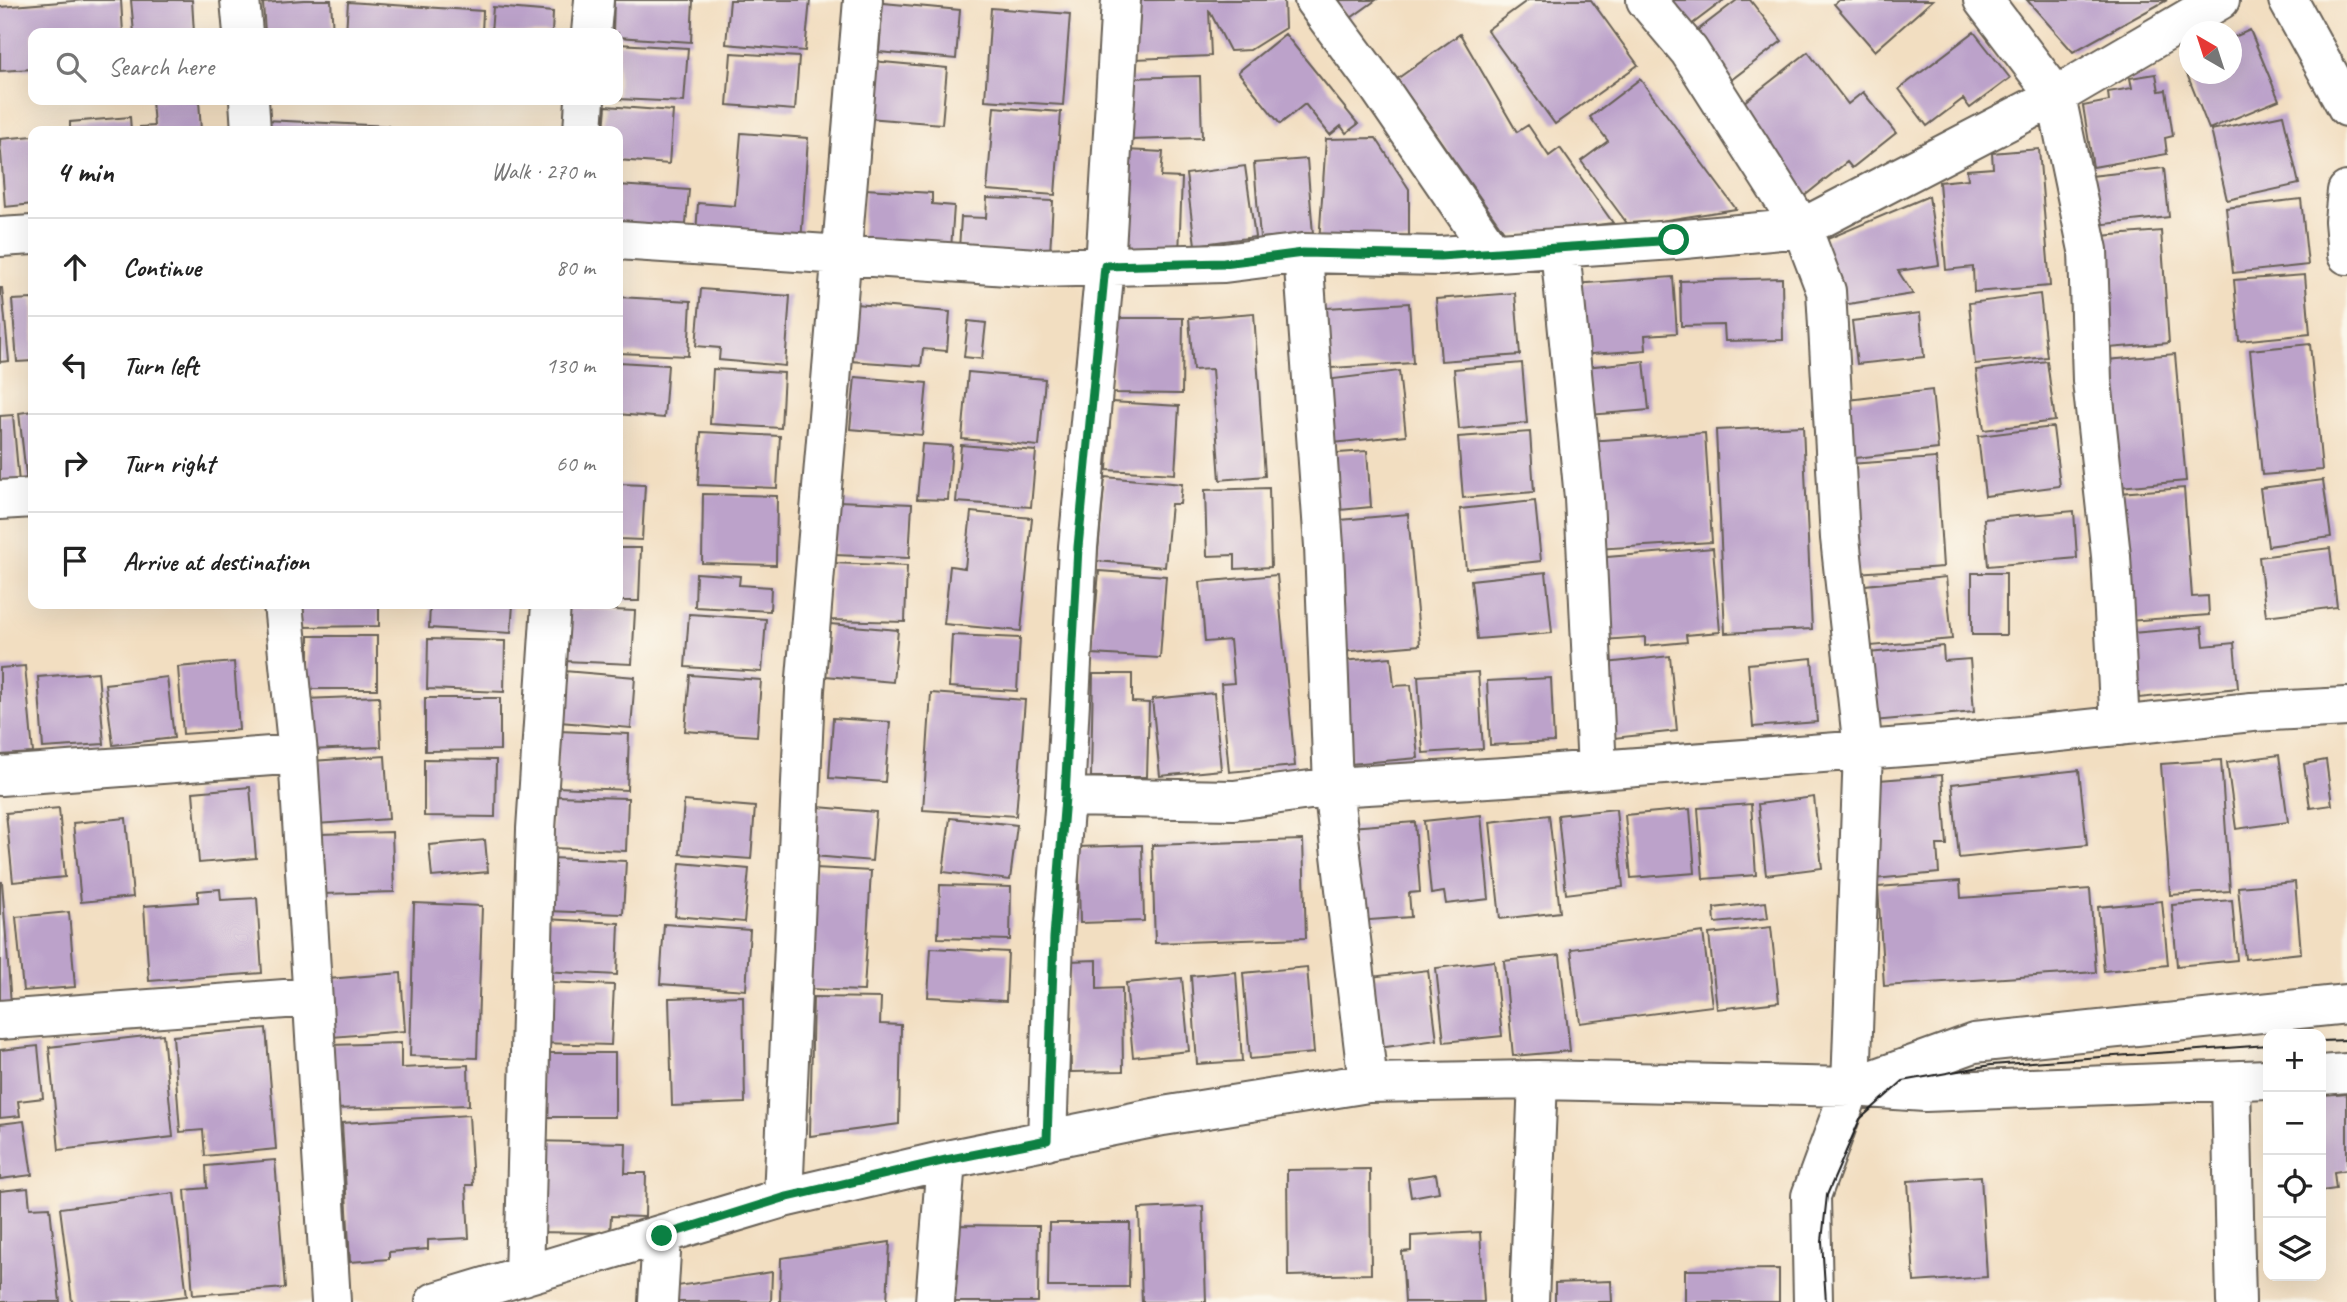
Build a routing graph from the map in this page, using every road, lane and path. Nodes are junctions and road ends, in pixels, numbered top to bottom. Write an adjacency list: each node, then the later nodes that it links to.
1 (240, 0): 10 (street)
2 (594, 0): 11 (street)
3 (863, 0): 26 (street)
4 (1121, 0): 28 (street)
5 (1314, 0): 25 (street)
6 (1646, 0): 19 (street)
7 (1983, 0): 12 (street)
8 (2220, 0): 12 (street)
9 (2288, 0): 15 (street)
10 (243, 28)
11 (591, 28)
12 (2056, 96): 19 (street); 34 (street)
13 (248, 105): 16 (street)
14 (585, 105): 17 (street)
15 (2347, 107)
16 (251, 126)
17 (583, 126)
18 (2347, 191): 27 (street)
19 (1802, 228): 23 (street); 35 (street)
20 (28, 235): 21 (street)
21 (0, 237)
22 (623, 240): 26 (street)
23 (1560, 248): 25 (street); 37 (street)
24 (1303, 253): 25 (street); 28 (street); 39 (street)
25 (1492, 253)
26 (841, 255): 28 (street); 52 (street)
27 (2347, 255)
28 (1105, 266): 40 (street)
29 (28, 498): 30 (street)
30 (0, 500)
31 (284, 609): 36 (street)
32 (551, 609): 54 (street)
33 (2347, 707): 34 (street)
34 (2120, 726): 35 (street)
35 (1863, 750): 37 (street); 49 (street)
36 (298, 754): 38 (street); 41 (street)
37 (1597, 770): 39 (street)
38 (0, 776)
39 (1333, 787): 40 (street); 48 (street)
40 (1065, 797): 50 (street)
41 (312, 997): 43 (street); 55 (street)
42 (2347, 1004): 49 (street)
43 (0, 1020)
44 (2347, 1073): 45 (street)
45 (2326, 1075)
46 (1538, 1080): 48 (street); 49 (street); 59 (street)
47 (2250, 1080): 49 (street); 61 (street)
48 (1368, 1083): 50 (street)
49 (1851, 1087): 60 (street)
50 (1047, 1140): 51 (street)
51 (946, 1160): 52 (street); 58 (street)
52 (783, 1198): 53 (street)
53 (662, 1236): 54 (street); 57 (street)
54 (524, 1276): 56 (street)
55 (331, 1302)
56 (435, 1302)
57 (658, 1302)
58 (935, 1302)
59 (1529, 1302)
60 (1813, 1302)
61 (2236, 1302)

